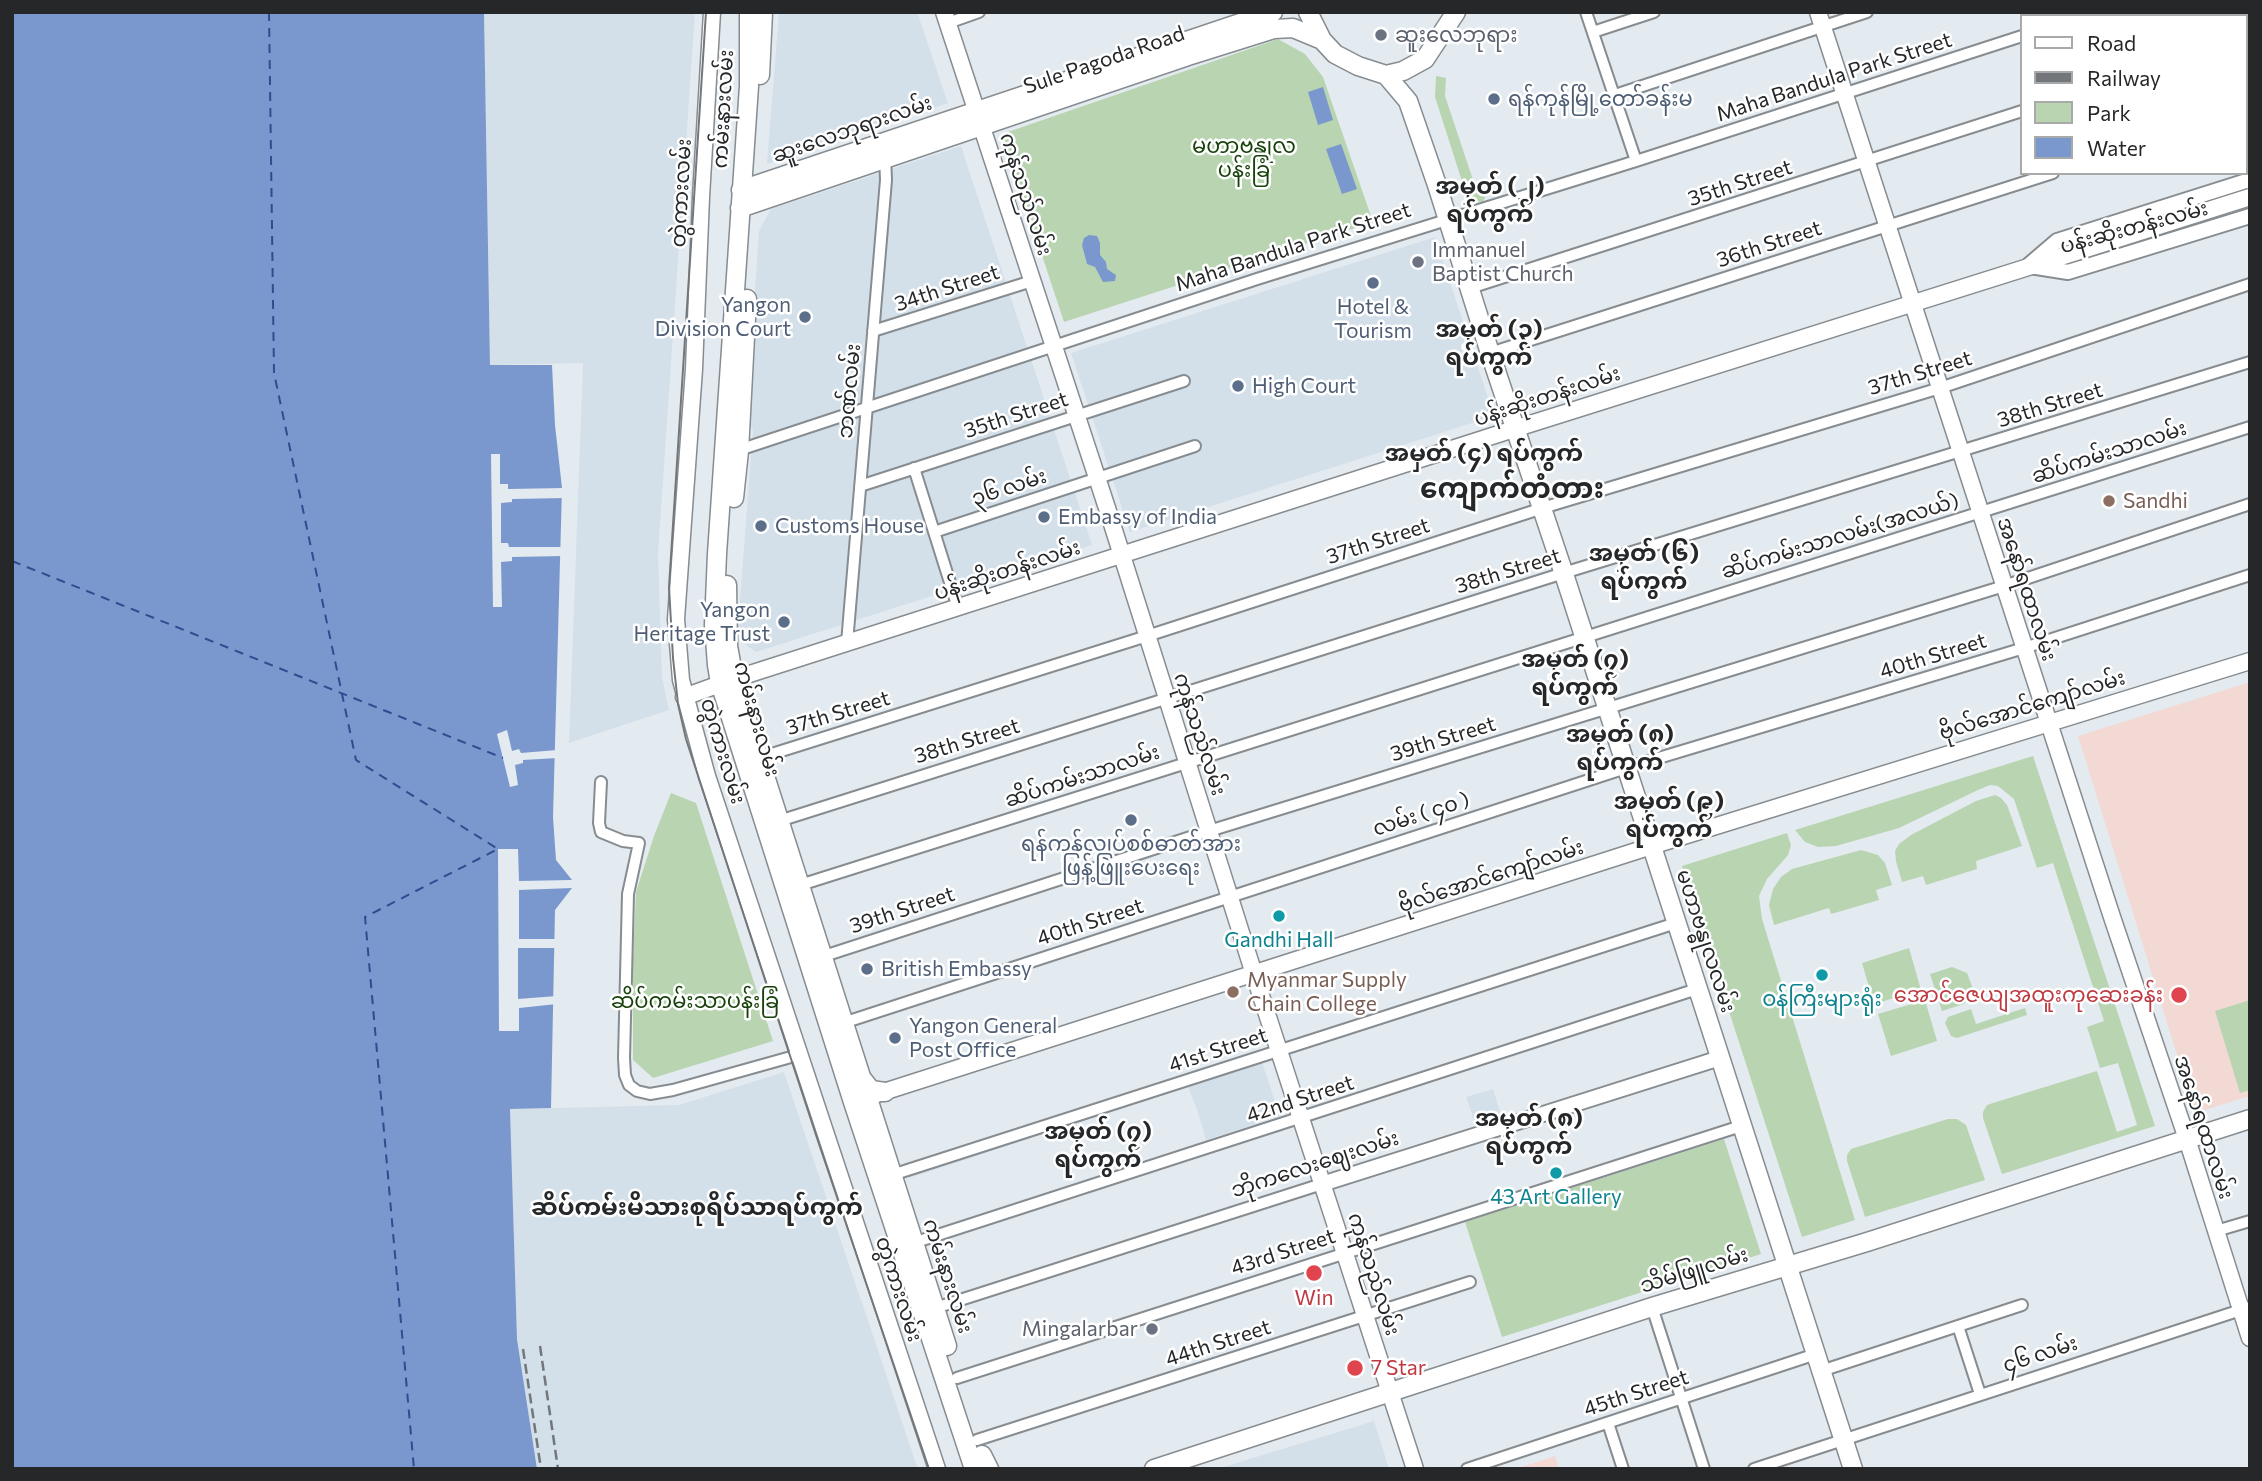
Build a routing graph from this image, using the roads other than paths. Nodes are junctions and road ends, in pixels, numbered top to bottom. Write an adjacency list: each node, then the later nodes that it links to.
1 (712, 12): 68 (main road, တွဲကားလမ်း)
2 (749, 12): 27 (main road, ကမ်းနားလမ်း)
3 (762, 12): 27 (main road, ကမ်းနားလမ်း)
4 (979, 12): 11 (street)
5 (1273, 12): 20 (main road, Sule Pagoda Road)
6 (1308, 12): 15 (main road)
7 (1456, 12): 16 (main road)
8 (1587, 12): 13 (street)
9 (1654, 12): 13 (street)
10 (1867, 12): 12 (street)
11 (946, 18): 20 (main road, ကုန်သည်လမ်း)
12 (1821, 20): 17 (main road, အနော်ရထာလမ်း); 18 (street)
13 (1593, 32): 18 (street)
14 (2021, 36): 17 (street, Maha Bandula Park Street)
15 (1322, 40): 16 (main road); 20 (main road, Sule Pagoda Road)
16 (1387, 75): 30 (main road, မဟာဗန္ဓုလလမ်း)
17 (1844, 94): 22 (street, Maha Bandula Park Street); 23 (main road, အနော်ရထာလမ်း)
18 (1615, 95): 22 (street)
19 (2021, 111): 23 (street, 35th Street)
20 (979, 118): 21 (main road, ဆူးလေဘုရားလမ်း); 33 (main road, ကုန်သည်လမ်း)
21 (884, 151): 27 (main road, ဆူးလေဘုရားလမ်း); 27 (main road, ဆူးလေဘုရားလမ်း); 37 (street, ဘဏ်လမ်း)
22 (1636, 161): 30 (street, Maha Bandula Park Street)
23 (1867, 163): 31 (main road, အနော်ရထာလမ်း); 35 (street, 35th Street)
24 (2047, 175): 31 (street, 36th Street)
25 (2250, 180): 26 (street, ပန်းဆိုးတန်းလမ်း)
26 (2233, 186): 29 (street); 32 (street, ပန်းဆိုးတန်းလမ်း)
27 (747, 197): 48 (main road, ကမ်းနားလမ်း)
28 (2250, 197): 32 (main road, ပန်းဆိုးတန်းလမ်း, bridge)
29 (2246, 217): 32 (street, ပန်းဆိုးတန်းလမ်း)
30 (1448, 218): 35 (main road, မဟာဗန္ဓုလလမ်း); 38 (street, Maha Bandula Park Street)
31 (1887, 227): 36 (main road, အနော်ရထာလမ်း); 39 (street, 36th Street)
32 (2028, 266): 36 (main road, ပန်းဆိုးတန်းလမ်း)
33 (1032, 281): 37 (street, 34th Street); 38 (main road, ကုန်သည်လမ်း)
34 (2250, 284): 42 (street, 37th Street)
35 (1473, 287): 39 (main road, မဟာဗန္ဓုလလမ်း)
36 (1912, 303): 42 (main road, အနော်ရထာလမ်း); 46 (main road, ပန်းဆိုးတန်းလမ်း)
37 (873, 331): 43 (street, ဘဏ်လမ်း)
38 (1053, 345): 43 (street, Maha Bandula Park Street); 44 (main road, ကုန်သည်လမ်း)
39 (1493, 351): 46 (main road, မဟာဗန္ဓုလလမ်း)
40 (2250, 362): 49 (street, 38th Street)
41 (1184, 381): 44 (street, 35th Street)
42 (1940, 388): 49 (main road, အနော်ရထာလမ်း); 54 (street, 37th Street)
43 (866, 409): 48 (street, Maha Bandula Park Street); 52 (street, ဘဏ်လမ်း)
44 (1076, 416): 50 (street, 35th Street); 51 (main road, ကုန်သည်လမ်း)
45 (2250, 428): 55 (street, ဆိပ်ကမ်းသာလမ်း)
46 (1514, 429): 54 (main road, မဟာဗန္ဓုလလမ်း); 57 (main road, ပန်းဆိုးတန်းလမ်း)
47 (1195, 446): 51 (street)
48 (732, 453): 67 (main road, ကမ်းနားလမ်း)
49 (1961, 453): 55 (main road, အနော်ရထာလမ်း); 58 (street, 38th Street)
50 (914, 468): 52 (street, 35th Street); 56 (street)
51 (1097, 478): 56 (street, ၃၆ လမ်း); 57 (main road, ကုန်သည်လမ်း)
52 (860, 486): 64 (street, ဘဏ်လမ်း)
53 (2250, 504): 60 (street, 39th Street)
54 (1546, 508): 58 (main road, မဟာဗန္ဓုလလမ်း); 63 (street, 37th Street)
55 (1980, 513): 60 (main road, အနော်ရထာလမ်း); 62 (street, ဆိပ်ကမ်းသာလမ်း(အလယ်))
56 (934, 532): 61 (street)
57 (1121, 555): 61 (main road, ပန်းဆိုးတန်းလမ်း); 63 (main road, ကုန်သည်လမ်း)
58 (1567, 572): 62 (main road, မဟာဗန္ဓုလလမ်း); 69 (street, 38th Street)
59 (2250, 575): 65 (street, 40th Street)
60 (2004, 586): 65 (main road, အနော်ရထာလမ်း); 70 (street, 39th Street)
61 (958, 608): 64 (main road, ပန်းဆိုးတန်းလမ်း)
62 (1587, 635): 70 (main road, မဟာဗန္ဓုလလမ်း); 73 (street, ဆိပ်ကမ်းသာလမ်း)
63 (1147, 636): 69 (main road, ကုန်သည်လမ်း); 72 (street, 37th Street)
64 (848, 643): 67 (main road, ပန်းဆိုးတန်းလမ်း)
65 (2024, 648): 71 (main road, အနော်ရထာလမ်း); 74 (street, 40th Street)
66 (2250, 661): 71 (main road, ဗိုလ်အောင်ကျော်လမ်း)
67 (727, 681): 68 (main road, ပန်းဆိုးတန်းလမ်း); 72 (main road, ကမ်းနားလမ်း); 79 (main road, ကမ်းနားလမ်း)
68 (684, 697): 86 (main road, တွဲကားလမ်း)
69 (1167, 698): 73 (main road, ကုန်သည်လမ်း); 76 (street, 38th Street)
70 (1610, 707): 74 (main road, မဟာဗန္ဓုလလမ်း); 77 (street, 39th Street)
71 (2048, 722): 78 (main road, ဗိုလ်အောင်ကျော်လမ်း); 96 (main road, အနော်ရထာလမ်း)
72 (759, 758): 76 (main road, ကမ်းနားလမ်း)
73 (1187, 763): 77 (main road, ကုန်သည်လမ်း); 79 (street, ဆိပ်ကမ်းသာလမ်း)
74 (1629, 767): 78 (main road, မဟာဗန္ဓုလလမ်း); 80 (street, လမ်း ( ၄၀ ))
75 (601, 782): 86 (street)
76 (779, 821): 79 (main road, ကမ်းနားလမ်း)
77 (1209, 831): 80 (main road, ကုန်သည်လမ်း); 82 (street, 39th Street)
78 (1651, 846): 81 (main road, မဟာဗန္ဓုလလမ်း); 83 (main road, ဗိုလ်အောင်ကျော်လမ်း)
79 (792, 888): 82 (main road, ကမ်းနားလမ်း)
80 (1230, 897): 83 (main road, ကုန်သည်လမ်း); 85 (street, 40th Street)
81 (1676, 923): 84 (main road, မဟာဗန္ဓုလလမ်း); 87 (street, 41st Street)
82 (815, 959): 85 (main road, ကမ်းနားလမ်း); 91 (main road, ကမ်းနားလမ်း)
83 (1254, 974): 87 (main road, ကုန်သည်လမ်း); 90 (main road, ဗိုလ်အောင်ကျော်လမ်း)
84 (1697, 989): 88 (main road, မဟာဗန္ဓုလလမ်း); 93 (street, 42nd Street)
85 (843, 1023): 89 (main road, ကမ်းနားလမ်း)
86 (798, 1051): 120 (main road, တွဲကားလမ်း)
87 (1279, 1051): 93 (main road, ကုန်သည်လမ်း); 97 (street, 41st Street)
88 (1720, 1058): 95 (main road, မဟာဗန္ဓုလလမ်း); 98 (street, ဘိုကလေးဈေးလမ်း)
89 (860, 1075): 90 (main road); 91 (main road, ကမ်းနားလမ်း)
90 (885, 1092): 91 (main road, ဗိုလ်အောင်ကျော်လမ်း); 92 (main road)
91 (860, 1099): 92 (main road, ကမ်းနားလမ်း); 108 (main road, ကမ်းနားလမ်း)
92 (874, 1118): 97 (main road, ကမ်းနားလမ်း)
93 (1301, 1119): 98 (main road, ကုန်သည်လမ်း); 101 (street, 42nd Street)
94 (2250, 1119): 96 (main road, သိမ်ဖြူလမ်း)
95 (1741, 1125): 102 (street, 43rd Street); 103 (main road, မဟာဗန္ဓုလလမ်း)
96 (2187, 1139): 100 (main road, အနော်ရထာလမ်း); 103 (main road, သိမ်ဖြူလမ်း)
97 (891, 1175): 101 (main road, ကမ်းနားလမ်း)
98 (1322, 1184): 102 (main road, ကုန်သည်လမ်း); 108 (street, ဘိုကလေးဈေးလမ်း)
99 (2250, 1221): 100 (street)
100 (2216, 1231): 107 (main road, အနော်ရထာလမ်း)
101 (913, 1243): 108 (main road, ကမ်းနားလမ်း)
102 (1345, 1252): 109 (main road, ကုန်သည်လမ်း); 113 (street, 43rd Street)
103 (1788, 1266): 106 (main road, သိမ်ဖြူလမ်း); 112 (main road, မဟာဗန္ဓုလလမ်း)
104 (1470, 1282): 109 (street, 44th Street)
105 (2022, 1305): 110 (street, 45th Street)
106 (1652, 1307): 114 (main road, သိမ်ဖြူလမ်း); 116 (street)
107 (2245, 1308): 111 (main road, အနော်ရထာလမ်း); 115 (street, ၄၆ လမ်း)
108 (929, 1310): 113 (main road, ကမ်းနားလမ်း); 119 (main road, ကမ်းနားလမ်း)
109 (1366, 1316): 114 (main road, ကုန်သည်လမ်း); 119 (street, 44th Street)
110 (1958, 1325): 112 (street, 45th Street); 115 (street)
111 (2250, 1338)
112 (1822, 1364): 116 (street, 45th Street); 118 (main road, မဟာဗန္ဓုလလမ်း)
113 (957, 1378): 119 (main road, ကမ်းနားလမ်း)
114 (1390, 1392): 121 (main road, သိမ်ဖြူလမ်း); 122 (main road, ကုန်သည်လမ်း)
115 (1980, 1394): 118 (street, ၄၆ လမ်း)
116 (1682, 1398): 117 (street, 45th Street); 125 (street)
117 (1608, 1423): 123 (street, 45th Street); 124 (street)
118 (1847, 1437): 126 (street, ၄၆ လမ်း); 127 (main road, မဟာဗန္ဓုလလမ်း)
119 (982, 1460)
120 (937, 1469)
121 (1154, 1469)
122 (1415, 1469)
123 (1467, 1469)
124 (1623, 1469)
125 (1704, 1469)
126 (1754, 1469)
127 (1853, 1469)

